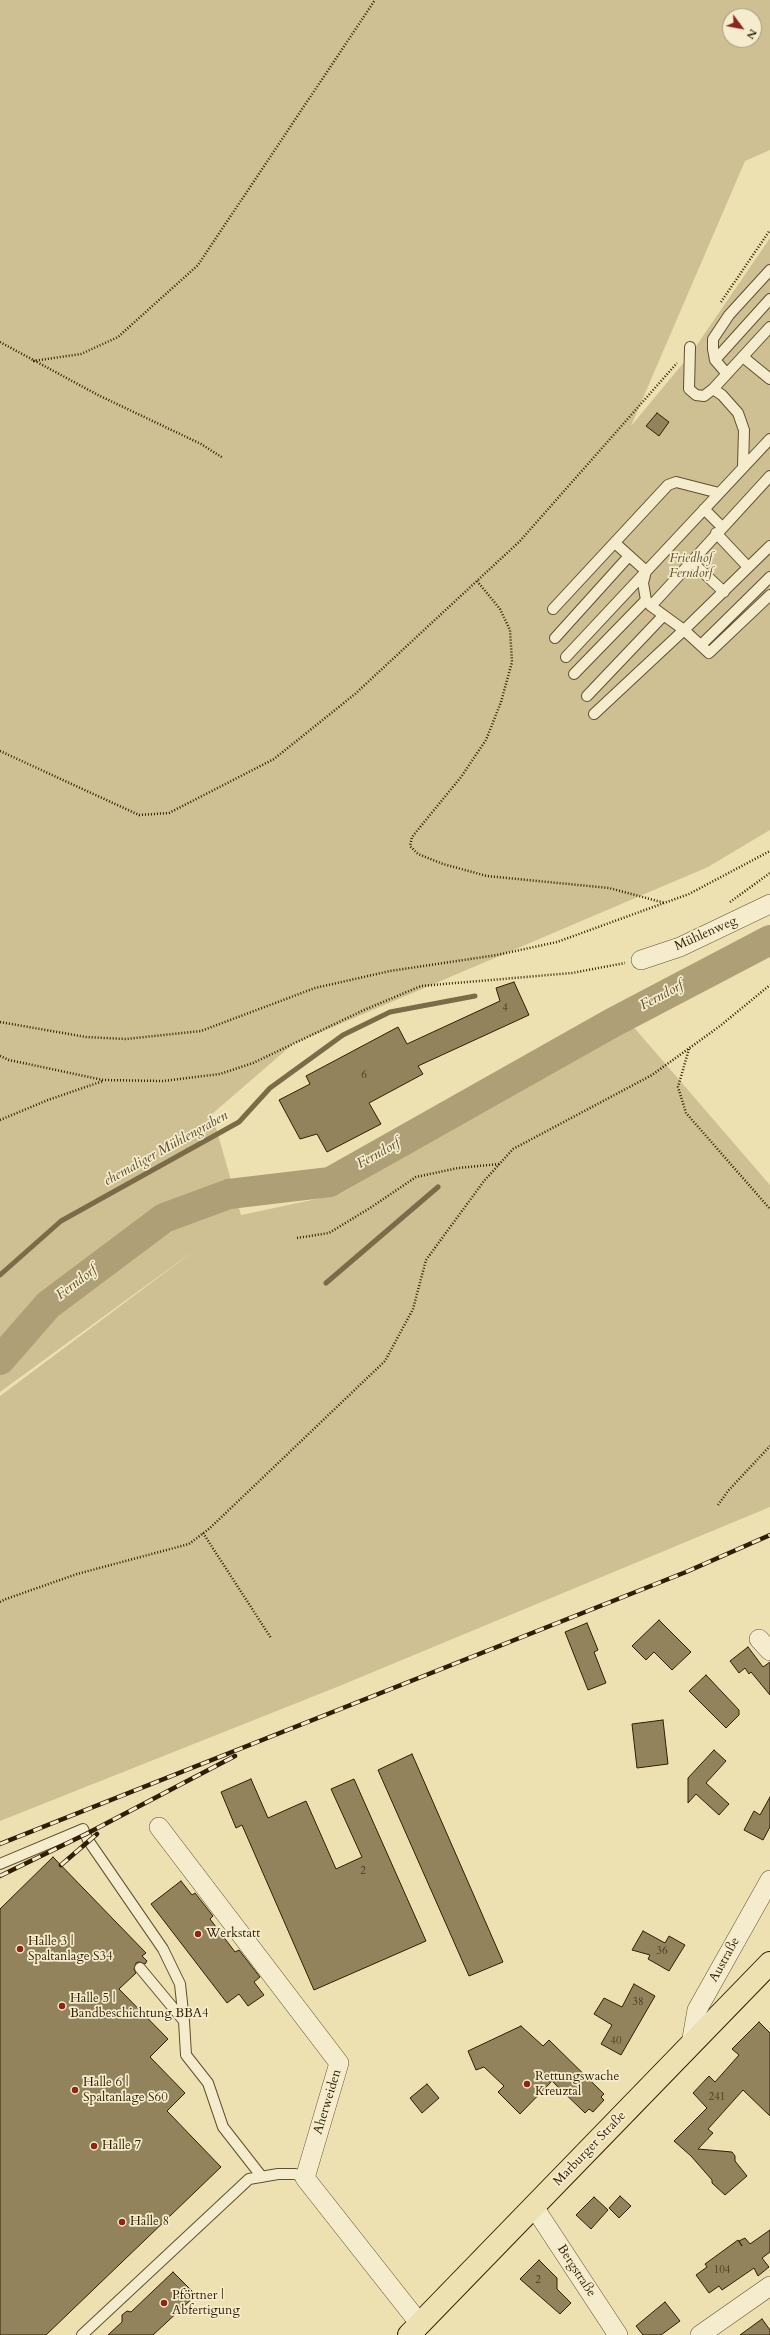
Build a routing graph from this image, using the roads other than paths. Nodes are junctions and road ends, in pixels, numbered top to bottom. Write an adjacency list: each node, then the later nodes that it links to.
1 (770, 270): 6 (lane)
2 (770, 299): 6 (lane)
3 (770, 327): 5 (lane)
4 (690, 347): 9 (lane)
5 (743, 357): 7 (lane); 8 (lane)
6 (716, 360): 7 (lane)
7 (727, 374): 9 (lane)
8 (770, 379)
9 (713, 390): 11 (lane)
10 (770, 439): 11 (lane)
11 (743, 467): 13 (lane)
12 (770, 476): 15 (lane)
13 (719, 493): 14 (lane); 16 (lane)
14 (704, 509): 15 (lane); 21 (lane)
15 (719, 530): 19 (lane); 20 (lane)
16 (615, 544): 18 (lane); 26 (lane)
17 (770, 546): 20 (lane)
18 (629, 556): 21 (lane); 29 (lane)
19 (691, 561): 23 (lane); 25 (lane)
20 (748, 567): 23 (lane)
21 (646, 571): 25 (lane); 31 (lane)
22 (770, 577): 30 (lane)
23 (724, 592): 28 (lane)
24 (770, 595): 30 (lane)
25 (648, 603): 27 (lane); 32 (lane)
26 (553, 609)
27 (663, 616): 28 (lane); 33 (lane)
28 (684, 630): 30 (lane); 34 (lane)
29 (555, 638)
30 (701, 645)
31 (566, 657)
32 (574, 674)
33 (587, 696)
34 (594, 714)
35 (770, 904): 36 (street, Mühlenweg)
36 (642, 960)
37 (159, 1827): 45 (street, Aherweiden)
38 (0, 1864): 42 (lane)
39 (770, 1880): 43 (street, Austraße)
40 (770, 1963): 43 (main road, Marburger Straße)
41 (140, 1968): 42 (lane)
42 (184, 2021): 44 (lane)
43 (691, 2044): 46 (main road, Marburger Straße)
44 (262, 2177): 45 (lane); 49 (lane)
45 (305, 2178): 48 (street)
46 (534, 2208): 48 (main road, Marburger Straße); 50 (street, Bergstraße)
47 (770, 2286): 51 (street)
48 (414, 2330)
49 (82, 2335)
50 (618, 2335)
51 (700, 2335)

